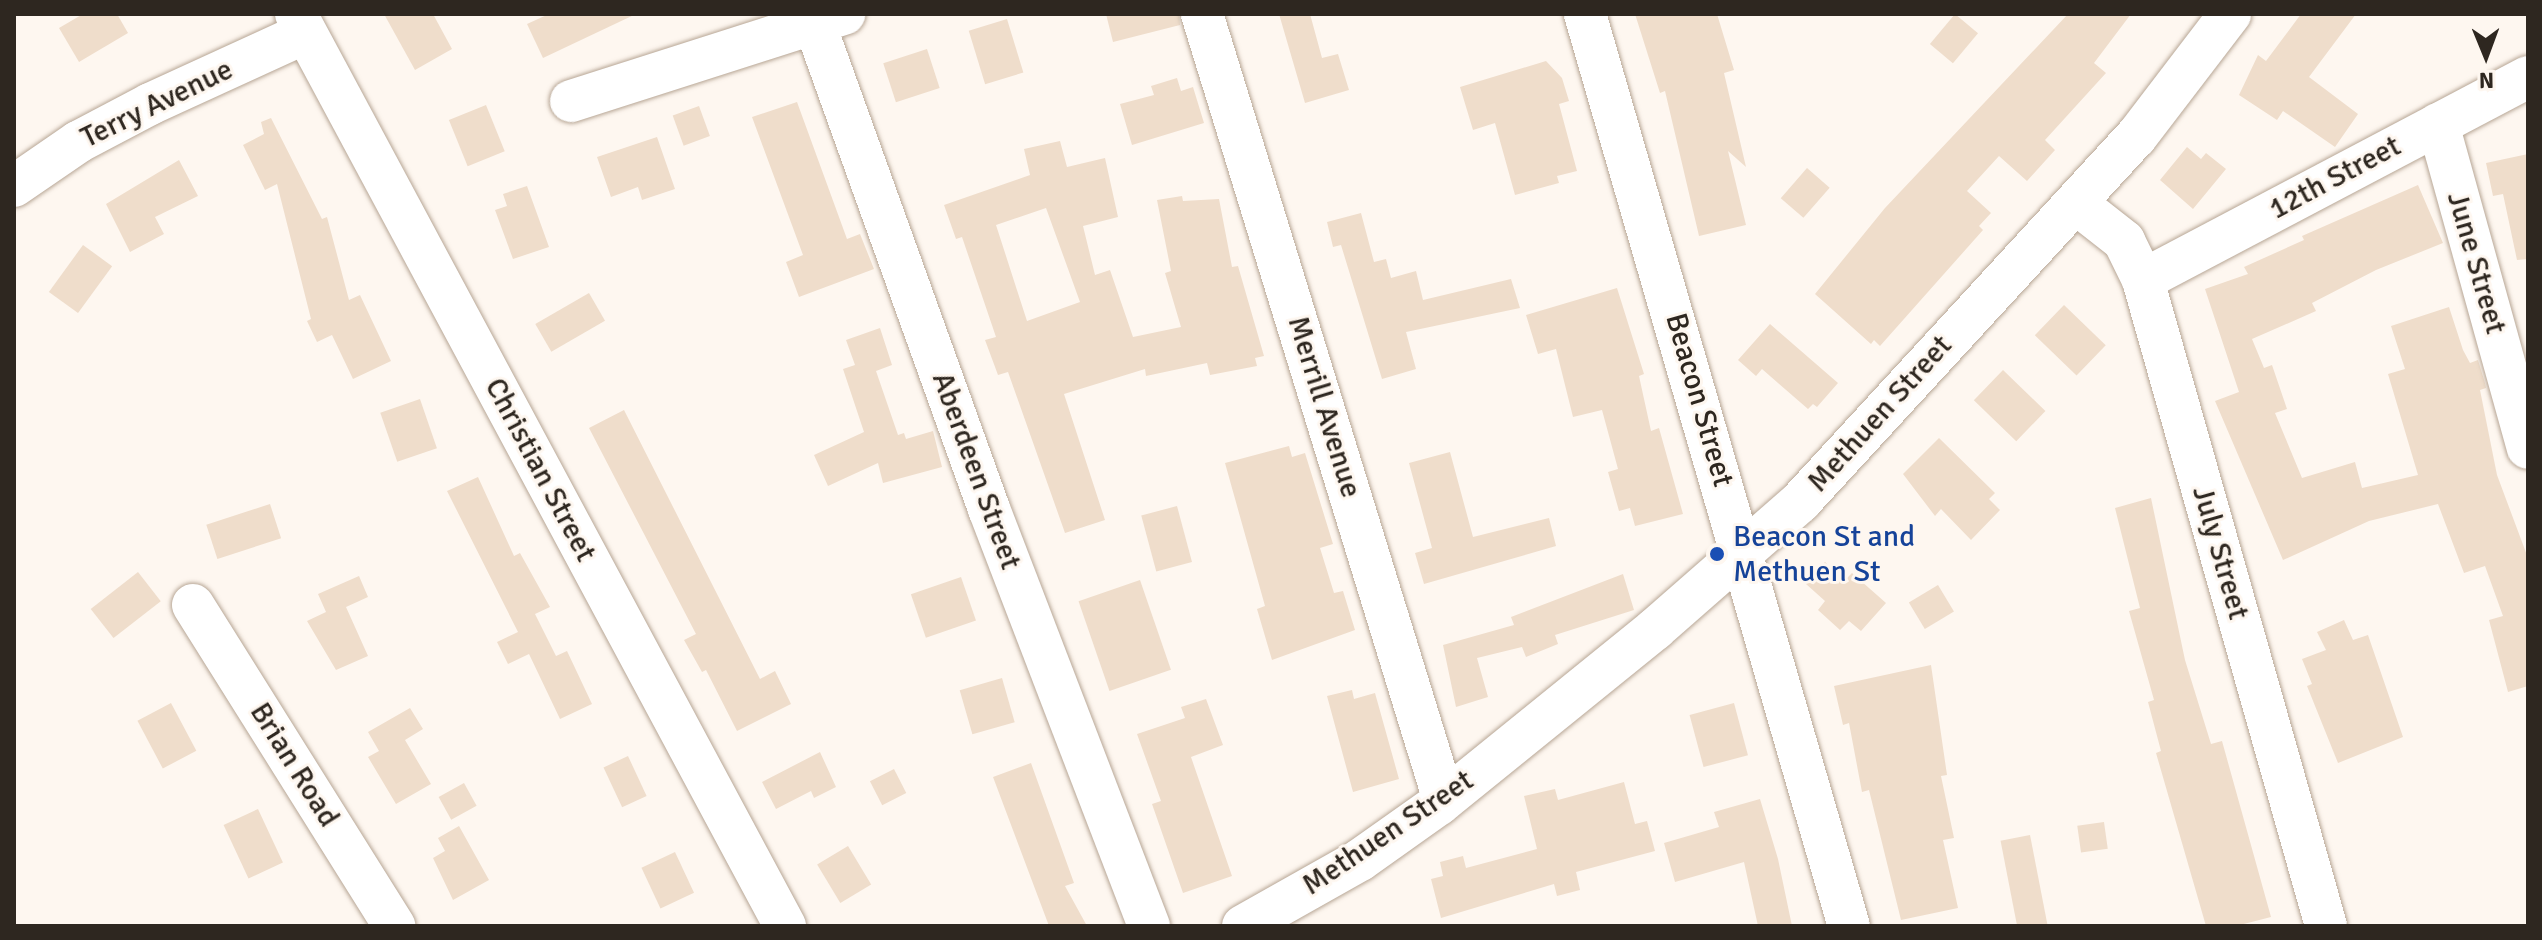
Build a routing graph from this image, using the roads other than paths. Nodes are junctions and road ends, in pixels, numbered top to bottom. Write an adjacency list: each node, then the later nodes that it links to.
1 (1202, 14): 15 (street, Merrill Avenue)
2 (1585, 14): 13 (street, Beacon Street)
3 (2230, 14): 10 (street, Methuen Street)
4 (824, 17): 7 (street); 19 (street, Aberdeen Street)
5 (301, 24): 9 (street, Terry Avenue); 18 (street, Christian Street)
6 (2528, 77): 8 (street, 12th Street)
7 (571, 101)
8 (2438, 124): 11 (street, 12th Street); 12 (street, June Street)
9 (14, 186)
10 (2077, 204): 11 (street, July Street); 13 (street, Methuen Street)
11 (2143, 280): 21 (street, July Street)
12 (2528, 448)
13 (1742, 553): 15 (street, Methuen Street); 20 (street, Beacon Street)
14 (193, 605): 17 (street, Brian Road)
15 (1444, 800): 16 (street, Methuen Street)
16 (1248, 925)
17 (394, 926)
18 (785, 926)
19 (1149, 926)
20 (1849, 926)
21 (2326, 926)

